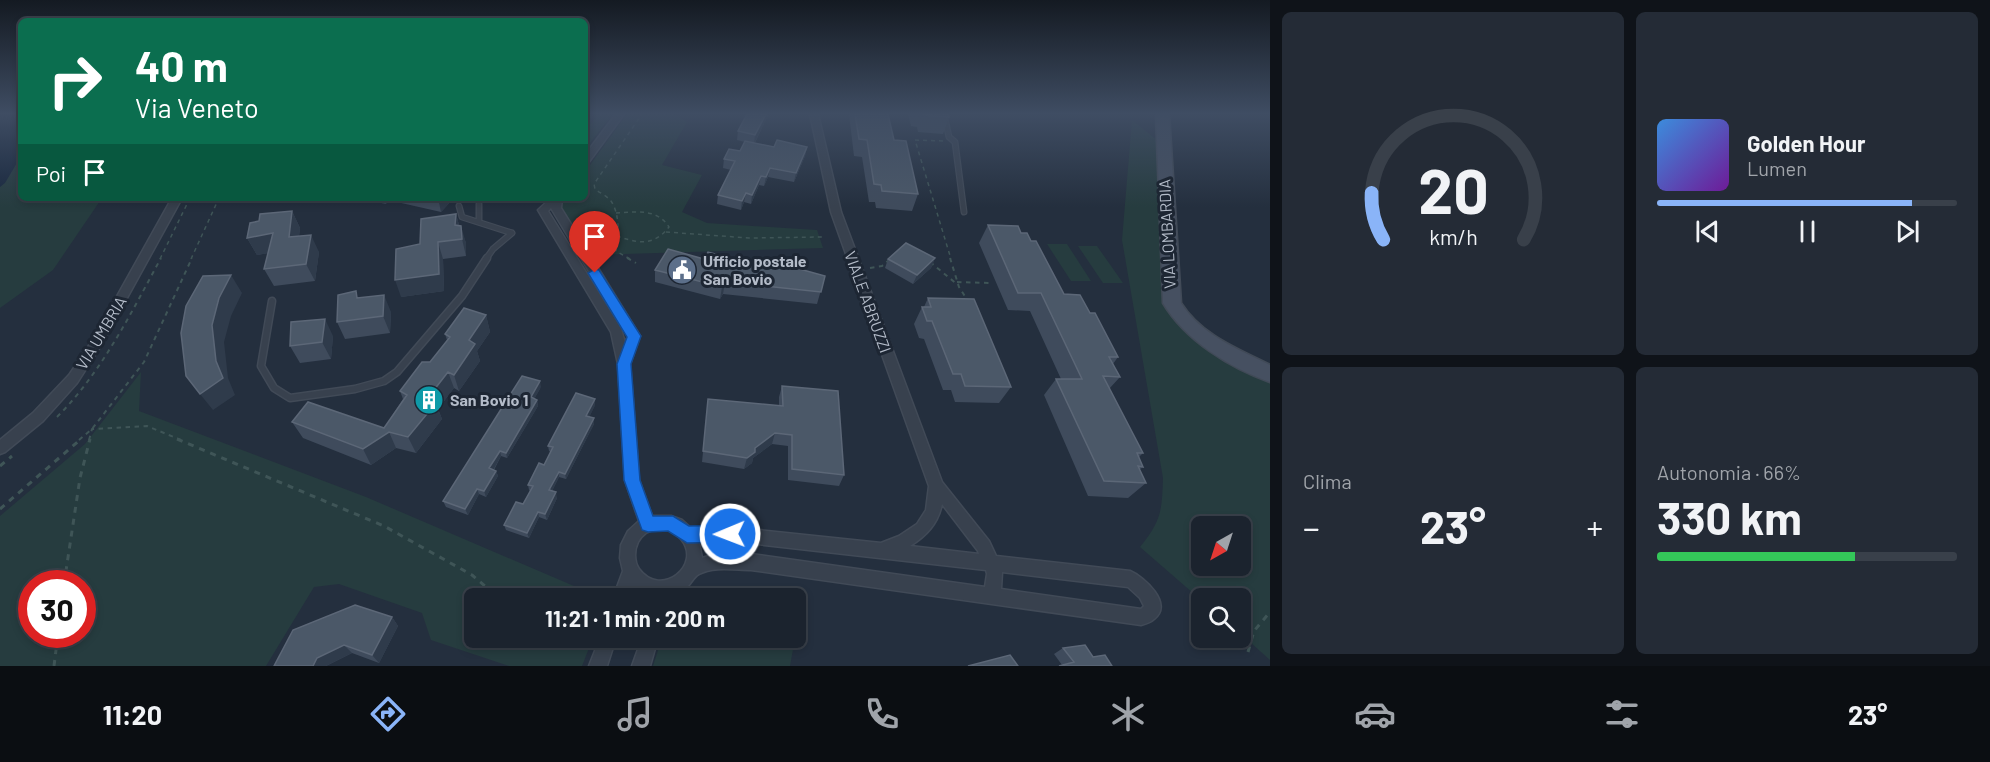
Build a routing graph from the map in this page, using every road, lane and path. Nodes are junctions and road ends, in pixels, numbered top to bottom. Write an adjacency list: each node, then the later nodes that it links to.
1 (621, 145): 12 (path)
2 (821, 145): 20 (street, VIALE ABRUZZI)
3 (917, 145): 21 (path)
4 (955, 145): 11 (lane)
5 (1164, 145): 25 (street, VIA LOMBARDIA)
6 (175, 201): 27 (street, VIA UMBRIA)
7 (218, 201): 26 (path)
8 (557, 201): 30 (street)
9 (479, 204): 13 (lane)
10 (459, 206): 13 (lane)
11 (964, 212)
12 (616, 213): 14 (path); 15 (path)
13 (479, 220): 23 (lane)
14 (666, 232): 15 (path); 16 (path)
15 (620, 237): 19 (path)
16 (822, 237)
17 (891, 258): 20 (path)
18 (923, 258): 21 (path)
19 (636, 263)
20 (855, 265): 28 (street, VIALE ABRUZZI)
21 (958, 283): 22 (path); 24 (path)
22 (992, 284)
23 (272, 301)
24 (970, 304)
25 (1270, 374)
26 (92, 429): 29 (path); 35 (path); 37 (path)
27 (0, 448)
28 (936, 486): 32 (street); 33 (street)
29 (0, 509)
30 (648, 524): 31 (street); 36 (street)
31 (687, 535): 32 (street); 34 (street)
32 (881, 550): 33 (street)
33 (992, 564): 41 (street); 41 (street)
34 (693, 568): 40 (street); 41 (street)
35 (66, 570)
36 (631, 571): 38 (street); 39 (street)
37 (487, 588)
38 (625, 588)
39 (655, 588)
40 (672, 588)
41 (992, 596)
42 (1270, 612): 46 (path)
43 (56, 648): 47 (path)
44 (604, 648): 48 (street)
45 (647, 648): 49 (street)
46 (1248, 652)
47 (54, 666)
48 (598, 666)
49 (641, 666)

